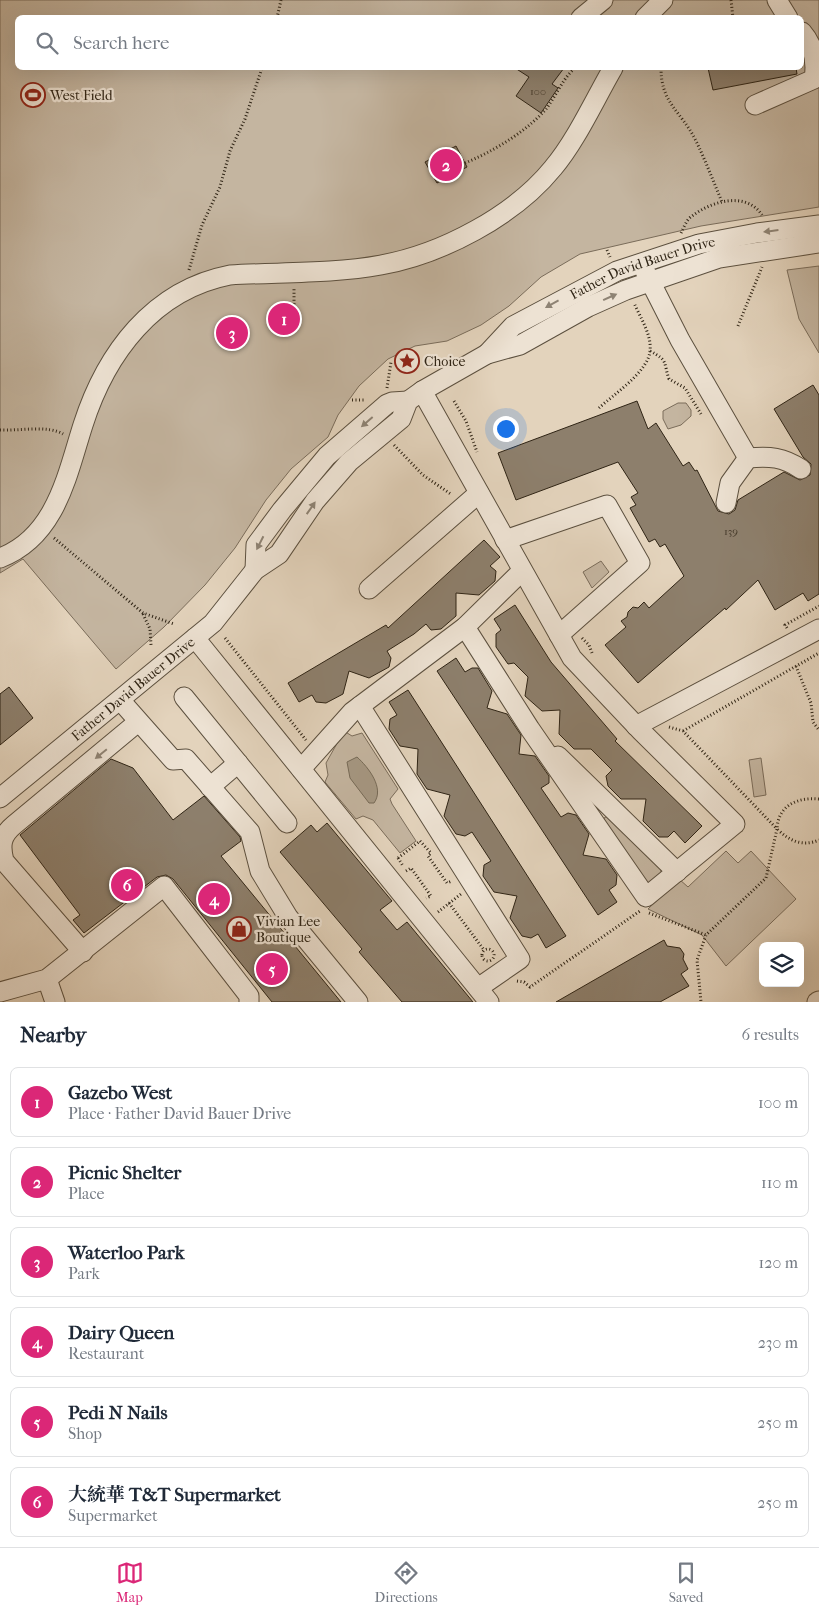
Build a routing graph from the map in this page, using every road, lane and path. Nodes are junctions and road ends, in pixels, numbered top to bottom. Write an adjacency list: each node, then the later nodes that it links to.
1 (280, 0): 6 (path)
2 (603, 0): 7 (street)
3 (663, 0): 8 (street)
4 (731, 0): 9 (path)
5 (777, 0): 10 (street)
6 (278, 15)
7 (584, 15)
8 (648, 15)
9 (733, 15)
10 (786, 15)
11 (804, 34): 16 (street)
12 (261, 70): 26 (path)
13 (574, 70): 17 (path)
14 (612, 70): 25 (street)
15 (661, 70): 18 (path)
16 (755, 105)
17 (465, 163)
18 (722, 202): 19 (path); 21 (path)
19 (762, 215)
20 (819, 225): 23 (street, Father David Bauer Drive, one-way to 23)
21 (681, 233)
22 (819, 243): 27 (street, Father David Bauer Drive)
23 (641, 262): 27 (street); 32 (street, Father David Bauer Drive, one-way to 32)
24 (763, 267): 30 (path)
25 (294, 272): 29 (path); 44 (street)
26 (193, 273)
27 (649, 282): 32 (street, Father David Bauer Drive, one-way to 27); 39 (street)
28 (634, 302): 31 (path)
29 (291, 314)
30 (738, 326)
31 (650, 351): 34 (path); 35 (path)
32 (487, 354): 33 (street, Father David Bauer Drive)
33 (415, 396): 41 (street); 54 (street, Father David Bauer Drive)
34 (599, 408)
35 (703, 418)
36 (0, 430): 37 (path)
37 (67, 436)
38 (392, 443): 42 (path)
39 (748, 458): 40 (street); 43 (street)
40 (801, 469)
41 (478, 493): 45 (street); 48 (street)
42 (457, 498)
43 (726, 503)
44 (42, 527): 46 (street); 49 (path)
45 (505, 540): 47 (street); 53 (street)
46 (0, 558)
47 (522, 571): 51 (street); 53 (street)
48 (369, 589)
49 (143, 613): 50 (path); 56 (path)
50 (174, 624)
51 (465, 627): 61 (street); 64 (street)
52 (818, 631): 63 (street)
53 (559, 635): 63 (street)
54 (195, 638): 60 (street, Father David Bauer Drive); 69 (street)
55 (225, 638): 67 (path)
56 (151, 645)
57 (819, 653): 58 (path)
58 (796, 666): 65 (path); 66 (path)
59 (184, 697): 68 (street)
60 (120, 700): 62 (street); 71 (street, Father David Bauer Drive)
61 (360, 706): 67 (street); 74 (street)
62 (138, 722): 70 (street); 84 (street, one-way to 84)
63 (636, 726): 79 (street)
64 (530, 729): 79 (street); 81 (street)
65 (819, 730)
66 (683, 731)
67 (316, 752): 69 (street)
68 (238, 763): 70 (street); 73 (street)
69 (301, 769): 78 (street)
70 (210, 787): 91 (street)
71 (0, 798)
72 (819, 799): 76 (path)
73 (287, 823)
74 (437, 829): 75 (path); 88 (street)
75 (420, 840): 77 (path); 80 (path)
76 (819, 840)
77 (398, 858): 78 (path); 80 (path)
78 (382, 869): 88 (street)
79 (677, 872): 81 (street)
80 (449, 903): 83 (path)
81 (644, 904): 82 (path); 86 (path)
82 (706, 935)
83 (484, 950)
84 (83, 952): 85 (street); 90 (street)
85 (47, 978): 87 (street); 89 (street)
86 (511, 983)
87 (0, 992)
88 (483, 995)
89 (56, 1002)
90 (249, 1002)
91 (358, 1002)

